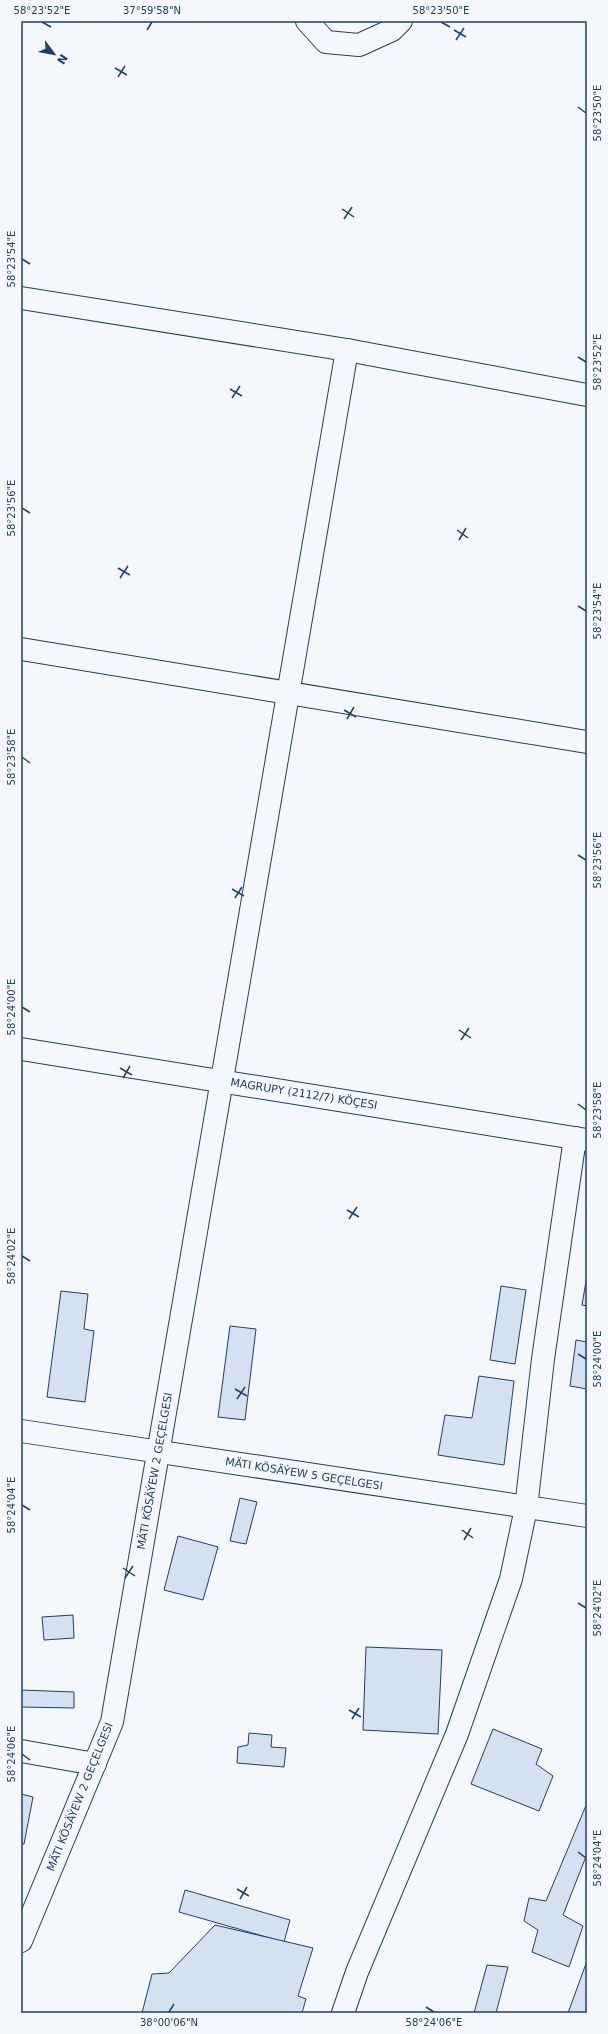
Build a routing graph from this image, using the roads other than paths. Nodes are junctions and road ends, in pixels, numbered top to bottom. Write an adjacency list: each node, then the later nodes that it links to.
1 (307, 21): 2 (street)
2 (401, 21)
3 (21, 298): 4 (street)
4 (347, 350): 5 (street); 7 (street, MÄTI KÖSÄÝEW 2 GEÇELGESI)
5 (587, 395)
6 (21, 649): 7 (street)
7 (288, 693): 8 (street); 10 (street, MÄTI KÖSÄÝEW 2 GEÇELGESI)
8 (587, 742)
9 (21, 1049): 10 (street, MAGRUPY (2112/7) KÖÇESI)
10 (221, 1081): 11 (street, MAGRUPY (2112/7) KÖÇESI); 13 (street, MÄTI KÖSÄÝEW 2 GEÇELGESI)
11 (581, 1139): 14 (street)
12 (21, 1431): 13 (street, MÄTI KÖSÄÝEW 5 GEÇELGESI)
13 (159, 1451): 14 (street, MÄTI KÖSÄÝEW 5 GEÇELGESI); 17 (street, MÄTI KÖSÄÝEW 2 GEÇELGESI)
14 (526, 1508): 15 (street, MÄTI KÖSÄÝEW 5 GEÇELGESI); 19 (street)
15 (587, 1516)
16 (21, 1751): 17 (street)
17 (95, 1764): 18 (street, MÄTI KÖSÄÝEW 2 GEÇELGESI)
18 (21, 1941)
19 (343, 2013)

